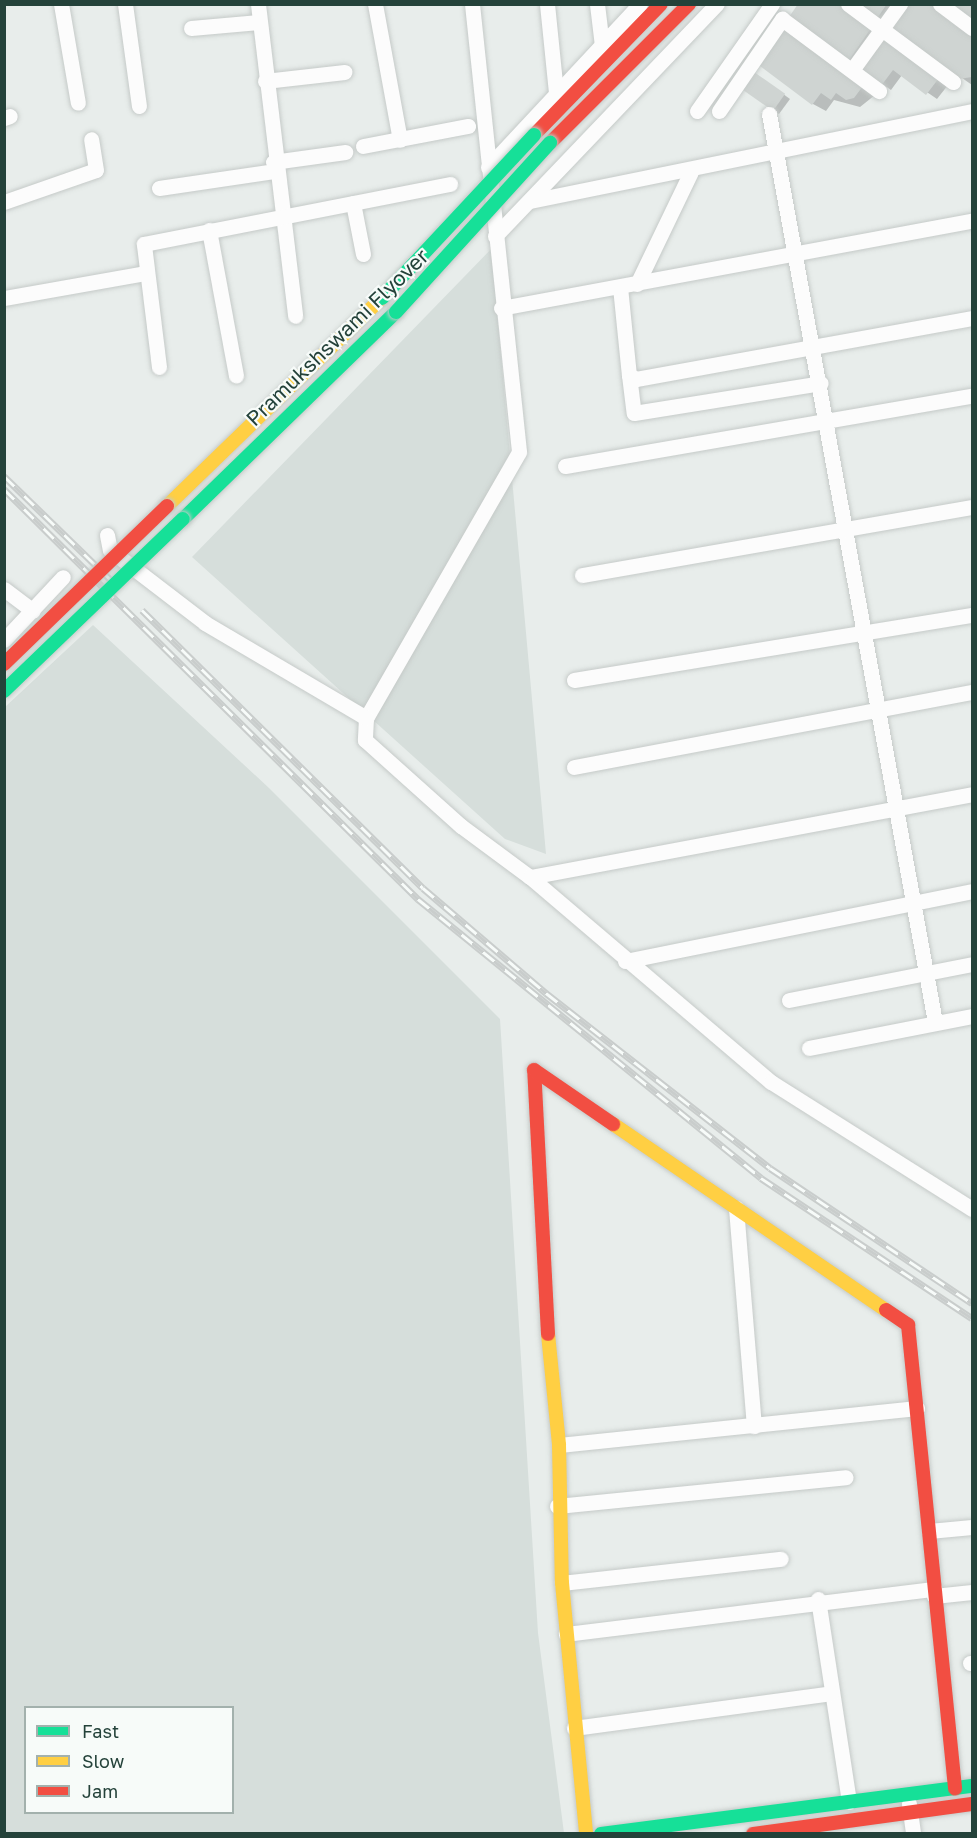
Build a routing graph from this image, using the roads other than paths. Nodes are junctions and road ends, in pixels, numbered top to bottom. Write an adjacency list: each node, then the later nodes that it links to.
1 (61, 4): 27 (street)
2 (125, 4): 28 (street)
3 (258, 4): 16 (street)
4 (375, 4): 35 (street)
5 (472, 4): 40 (street)
6 (547, 4): 26 (street)
7 (597, 4): 20 (street)
8 (640, 4): 20 (street)
9 (661, 4): 78 (street, Pramukshswami Flyover, bridge)
10 (689, 4): 80 (street, Pramukshswami Flyover, bridge)
11 (717, 4): 44 (street)
12 (772, 4): 29 (street)
13 (848, 4): 18 (street)
14 (900, 4): 18 (street)
15 (940, 4): 19 (street)
16 (259, 22): 17 (street); 23 (street)
17 (191, 28)
18 (882, 28): 21 (street); 24 (street)
19 (972, 28)
20 (602, 46): 26 (street)
21 (852, 70): 25 (street); 30 (street)
22 (344, 72): 23 (street)
23 (265, 81): 39 (street)
24 (953, 82)
25 (879, 90)
26 (556, 93): 40 (street)
27 (78, 103)
28 (138, 106)
29 (697, 111)
30 (719, 111)
31 (972, 111): 38 (street)
32 (769, 114): 38 (street)
33 (468, 126): 35 (street)
34 (91, 140): 45 (street)
35 (399, 140): 36 (street)
36 (363, 146)
37 (345, 152): 39 (street)
38 (777, 153): 41 (street); 52 (street)
39 (273, 166): 43 (street); 47 (street)
40 (488, 167): 50 (street)
41 (692, 172): 44 (street); 54 (street)
42 (450, 184): 46 (street)
43 (159, 188)
44 (530, 201): 50 (street)
45 (4, 202)
46 (353, 203): 47 (street); 51 (street)
47 (281, 216): 49 (street); 58 (street)
48 (972, 221): 52 (street)
49 (209, 230): 53 (street); 63 (street)
50 (495, 236): 57 (street)
51 (363, 254)
52 (796, 255): 54 (street); 60 (street)
53 (146, 273): 56 (street); 61 (street)
54 (637, 284): 55 (street)
55 (620, 287): 57 (street); 62 (street)
56 (4, 298)
57 (501, 308): 83 (street)
58 (295, 316)
59 (972, 318): 60 (street)
60 (813, 348): 62 (street); 64 (street)
61 (159, 367)
62 (629, 375): 64 (street)
63 (237, 376)
64 (821, 383): 66 (street)
65 (972, 396): 66 (street)
66 (827, 422): 67 (street); 69 (street)
67 (565, 465)
68 (972, 507): 69 (street)
69 (848, 529): 71 (street); 76 (street)
70 (107, 535): 83 (street)
71 (582, 575)
72 (63, 577): 74 (street)
73 (4, 590): 74 (street)
74 (33, 611): 77 (street)
75 (972, 615): 76 (street)
76 (866, 635): 79 (street); 82 (street)
77 (4, 640)
78 (4, 664)
79 (574, 680)
80 (4, 691)
81 (972, 692): 82 (street)
82 (878, 709): 84 (street); 86 (street)
83 (366, 718): 87 (street)
84 (574, 767)
85 (972, 794): 86 (street)
86 (894, 808): 87 (street); 89 (street)
87 (530, 877): 90 (street)
88 (972, 891): 89 (street)
89 (912, 901): 90 (street); 92 (street)
90 (625, 961): 98 (street)
91 (972, 964): 92 (street)
92 (927, 972): 93 (street); 95 (street)
93 (789, 1000)
94 (972, 1016): 95 (street)
95 (934, 1022): 96 (street)
96 (809, 1048)
97 (736, 1208): 99 (street); 100 (street); 101 (street)
98 (972, 1209)
99 (917, 1408): 100 (street); 105 (street)
100 (754, 1426): 101 (street)
101 (559, 1445): 103 (street)
102 (846, 1477): 103 (street)
103 (557, 1506): 107 (street)
104 (972, 1527): 105 (street)
105 (929, 1531): 108 (street)
106 (781, 1558): 107 (street)
107 (562, 1583): 111 (street)
108 (934, 1592): 109 (street); 110 (street); 115 (street)
109 (972, 1592)
110 (818, 1599): 111 (street); 112 (street)
111 (566, 1634): 113 (street)
112 (832, 1693): 113 (street); 117 (street)
113 (574, 1728): 122 (street)
114 (972, 1786): 115 (street)
115 (955, 1789): 116 (street)
116 (908, 1796): 117 (street); 119 (street)
117 (849, 1802): 120 (street)
118 (972, 1804): 119 (street)
119 (910, 1813): 124 (street); 125 (street)
120 (723, 1826): 121 (street)
121 (638, 1831): 123 (street)
122 (586, 1833)
123 (601, 1833)
124 (753, 1833)
125 (912, 1833)

